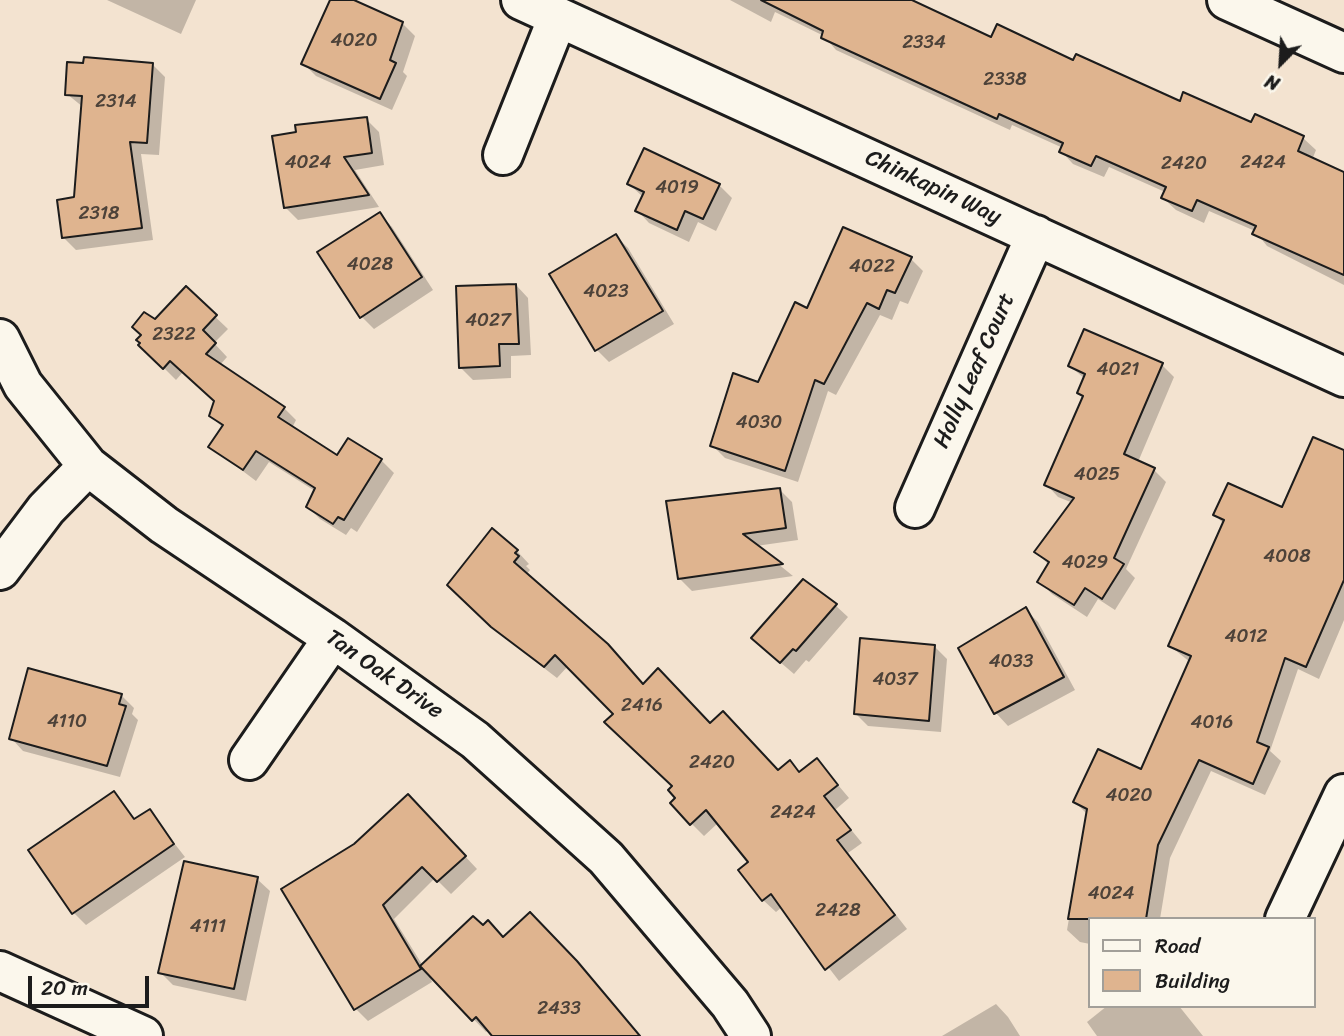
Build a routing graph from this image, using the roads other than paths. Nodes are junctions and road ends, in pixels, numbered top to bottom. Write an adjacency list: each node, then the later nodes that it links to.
1 (521, 0): 3 (street, Chinkapin Way)
2 (1227, 0): 4 (street)
3 (558, 17): 5 (street); 6 (street, Chinkapin Way)
4 (1344, 53)
5 (503, 155)
6 (1036, 234): 8 (street, Chinkapin Way); 10 (street, Holly Leaf Court)
7 (0, 339): 9 (street, Tan Oak Drive)
8 (1344, 377)
9 (88, 466): 11 (street); 12 (street, Tan Oak Drive)
10 (915, 508)
11 (0, 570)
12 (333, 638): 13 (street); 18 (street, Tan Oak Drive)
13 (249, 760)
14 (1344, 794): 15 (street)
15 (1286, 917)
16 (0, 971): 17 (street)
17 (143, 1036)
18 (751, 1036)

